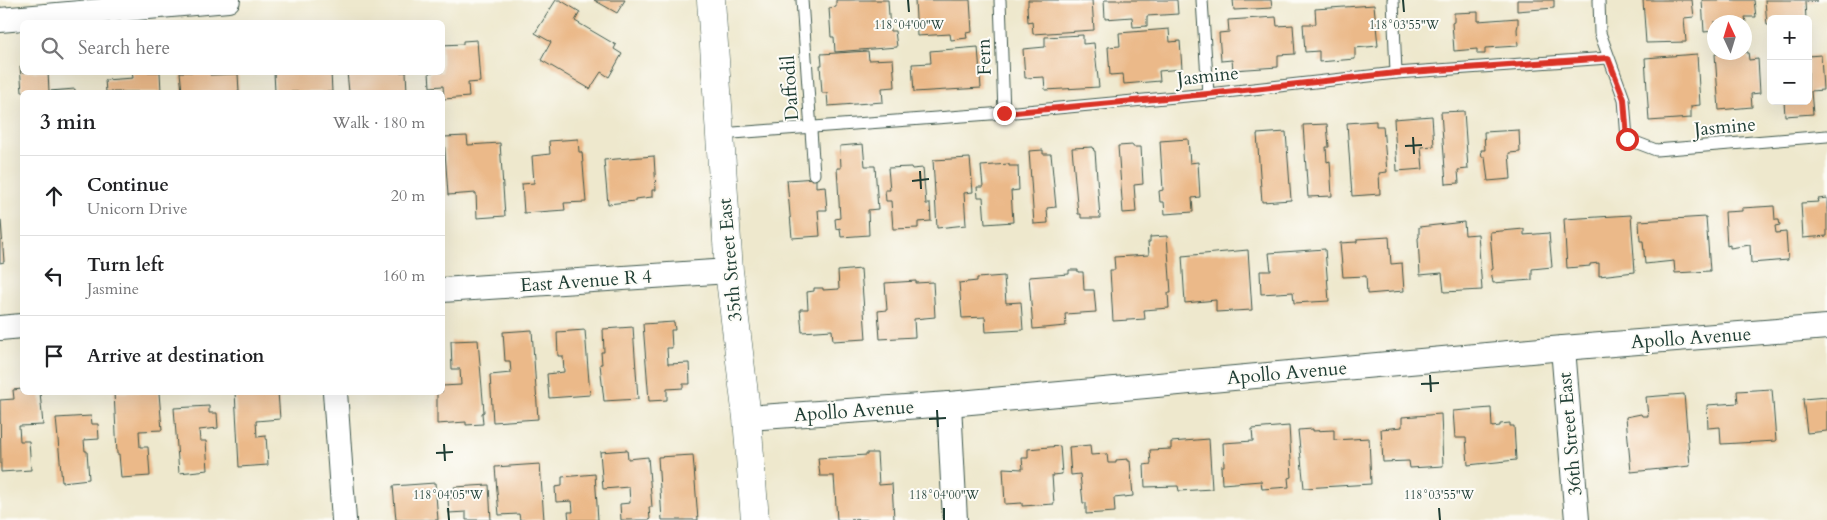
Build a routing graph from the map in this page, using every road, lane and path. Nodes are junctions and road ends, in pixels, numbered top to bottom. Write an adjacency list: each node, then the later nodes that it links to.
1 (228, 0): 8 (street)
2 (711, 0): 14 (street, 35th Street East)
3 (802, 0): 13 (lane, Daffodil)
4 (1000, 0): 12 (lane, Fern)
5 (1202, 0): 11 (lane)
6 (1393, 0): 10 (lane)
7 (1599, 0): 9 (lane)
8 (0, 20)
9 (1608, 58): 10 (lane, Jasmine); 15 (lane, Jasmine)
10 (1396, 73): 11 (lane, Jasmine)
11 (1208, 94): 12 (lane, Jasmine)
12 (1004, 113): 13 (lane, Jasmine)
13 (811, 128): 14 (lane, Jasmine); 16 (lane, Daffodil)
14 (720, 134): 17 (street, 35th Street East)
15 (1827, 136)
16 (814, 174)
17 (729, 271): 18 (street, East Avenue R 4); 25 (street, 35th Street East)
18 (445, 290)
19 (20, 326): 21 (street)
20 (1827, 327): 22 (street, Apollo Avenue)
21 (0, 328)
22 (1563, 348): 24 (street, Apollo Avenue); 29 (street, 36th Street East)
23 (335, 395): 26 (street)
24 (949, 404): 25 (street, Apollo Avenue); 28 (street)
25 (747, 418): 27 (street, 35th Street East)
26 (344, 520)
27 (755, 520)
28 (955, 520)
29 (1577, 520)

